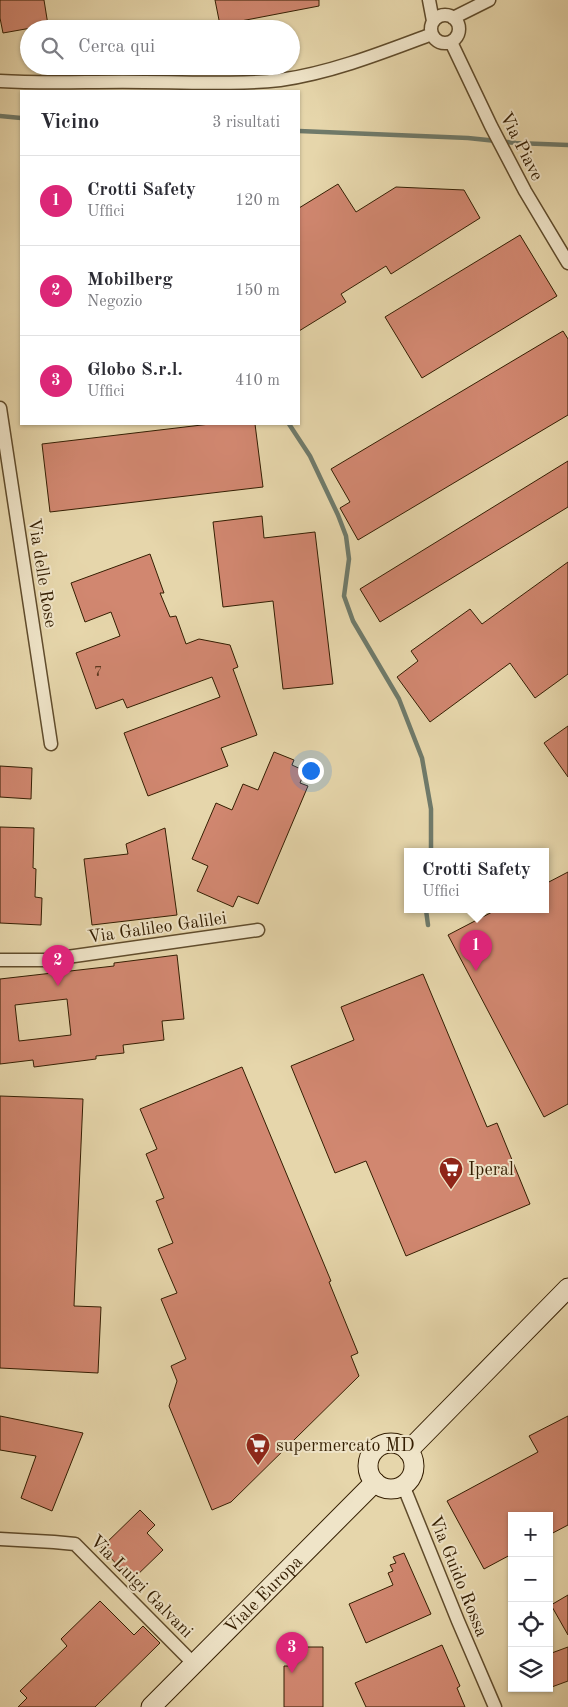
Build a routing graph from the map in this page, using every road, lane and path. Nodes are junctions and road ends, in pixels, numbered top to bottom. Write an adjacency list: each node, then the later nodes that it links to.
1 (429, 0): 4 (street)
2 (489, 0): 3 (street)
3 (453, 18): 4 (street); 5 (street)
4 (433, 28): 5 (street); 6 (street)
5 (451, 42): 7 (street, Via Piave)
6 (0, 81)
7 (568, 263)
8 (0, 408): 9 (street, Via delle Rose)
9 (51, 744)
10 (258, 930): 11 (street, Via Galileo Galilei)
11 (0, 960)
12 (568, 1288): 13 (street)
13 (408, 1451): 14 (street); 15 (street)
14 (375, 1482): 15 (street); 17 (street, Viale Europa)
15 (403, 1485): 19 (street, Via Guido Rossa)
16 (0, 1539): 17 (street, Via Luigi Galvani)
17 (194, 1664): 18 (street, Viale Europa)
18 (151, 1707)
19 (496, 1707)

